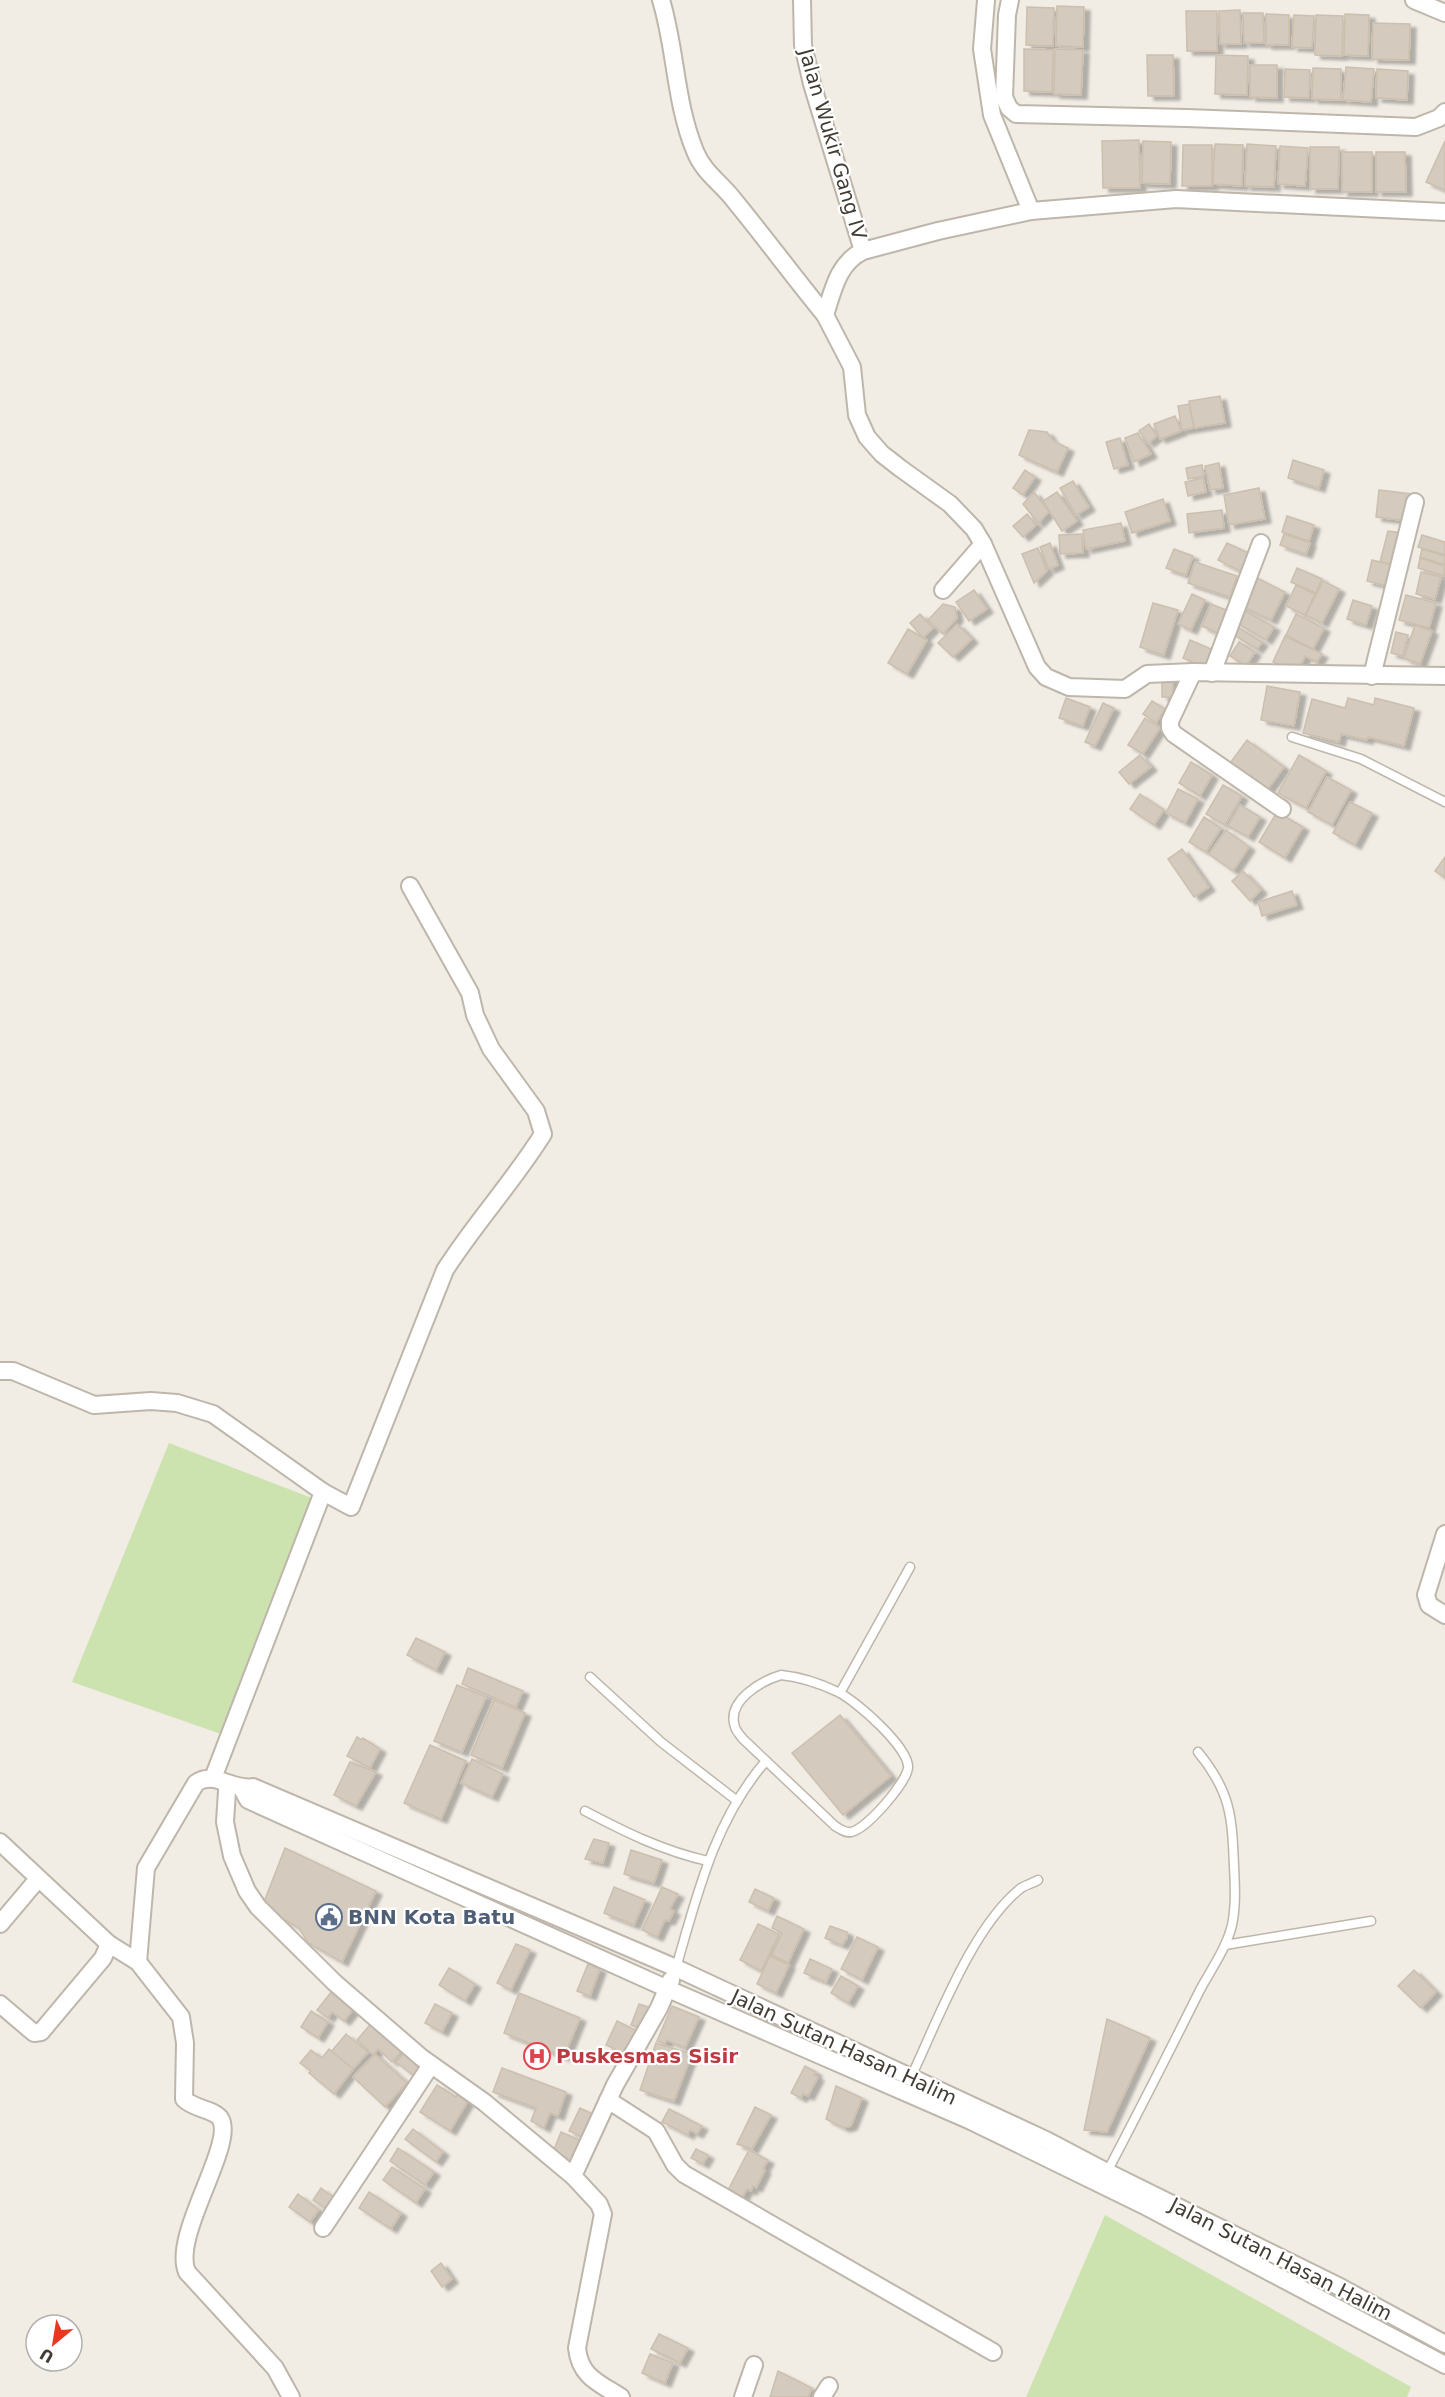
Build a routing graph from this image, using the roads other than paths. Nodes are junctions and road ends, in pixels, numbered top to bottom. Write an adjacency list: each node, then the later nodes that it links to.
1 (661, 0): 11 (street)
2 (802, 0): 10 (street, Jalan Wukir Gang IV)
3 (986, 0): 8 (street)
4 (1010, 0): 7 (street)
5 (1414, 0): 6 (street)
6 (1445, 13)
7 (1445, 111)
8 (1031, 211): 9 (street); 10 (street)
9 (1445, 212)
10 (863, 251): 11 (street)
11 (825, 315): 14 (street)
12 (1415, 501): 18 (street)
13 (1261, 543): 17 (street)
14 (983, 544): 15 (street); 16 (street)
15 (943, 590)
16 (1193, 672): 17 (street); 22 (street)
17 (1212, 673): 18 (street)
18 (1372, 676): 19 (street)
19 (1445, 676)
20 (1292, 737): 21 (lane)
21 (1445, 802)
22 (1282, 809)
23 (410, 886): 25 (street)
24 (0, 1371): 25 (street)
25 (332, 1497): 33 (street)
26 (1445, 1534): 28 (street)
27 (910, 1567): 30 (lane)
28 (1445, 1615)
29 (590, 1677): 34 (lane)
30 (840, 1693): 32 (lane); 32 (lane)
31 (1198, 1752): 43 (lane)
32 (766, 1761): 34 (lane)
33 (226, 1783): 44 (street); 45 (street, Jalan Sutan Hasan Halim); 46 (street); 48 (street)
34 (736, 1800): 37 (lane)
35 (585, 1811): 37 (lane)
36 (0, 1842): 38 (street)
37 (708, 1861): 45 (lane)
38 (38, 1879): 41 (street); 42 (street)
39 (1038, 1881): 49 (lane)
40 (1371, 1921): 43 (lane)
41 (0, 1924)
42 (109, 1944): 44 (street); 47 (street)
43 (1225, 1945): 51 (lane)
44 (138, 1962): 58 (street)
45 (676, 1968): 46 (street); 49 (street, Jalan Sutan Hasan Halim)
46 (668, 1989): 50 (street); 57 (street)
47 (0, 2004)
48 (430, 2065): 52 (street); 53 (street)
49 (911, 2077): 51 (street, Jalan Sutan Hasan Halim)
50 (608, 2100): 52 (street); 55 (street)
51 (1107, 2172): 54 (street, Jalan Sutan Hasan Halim)
52 (573, 2176): 59 (street)
53 (323, 2228)
54 (1445, 2344)
55 (993, 2352)
56 (754, 2365): 60 (street)
57 (1445, 2365)
58 (291, 2397)
59 (621, 2397)
60 (743, 2397)

